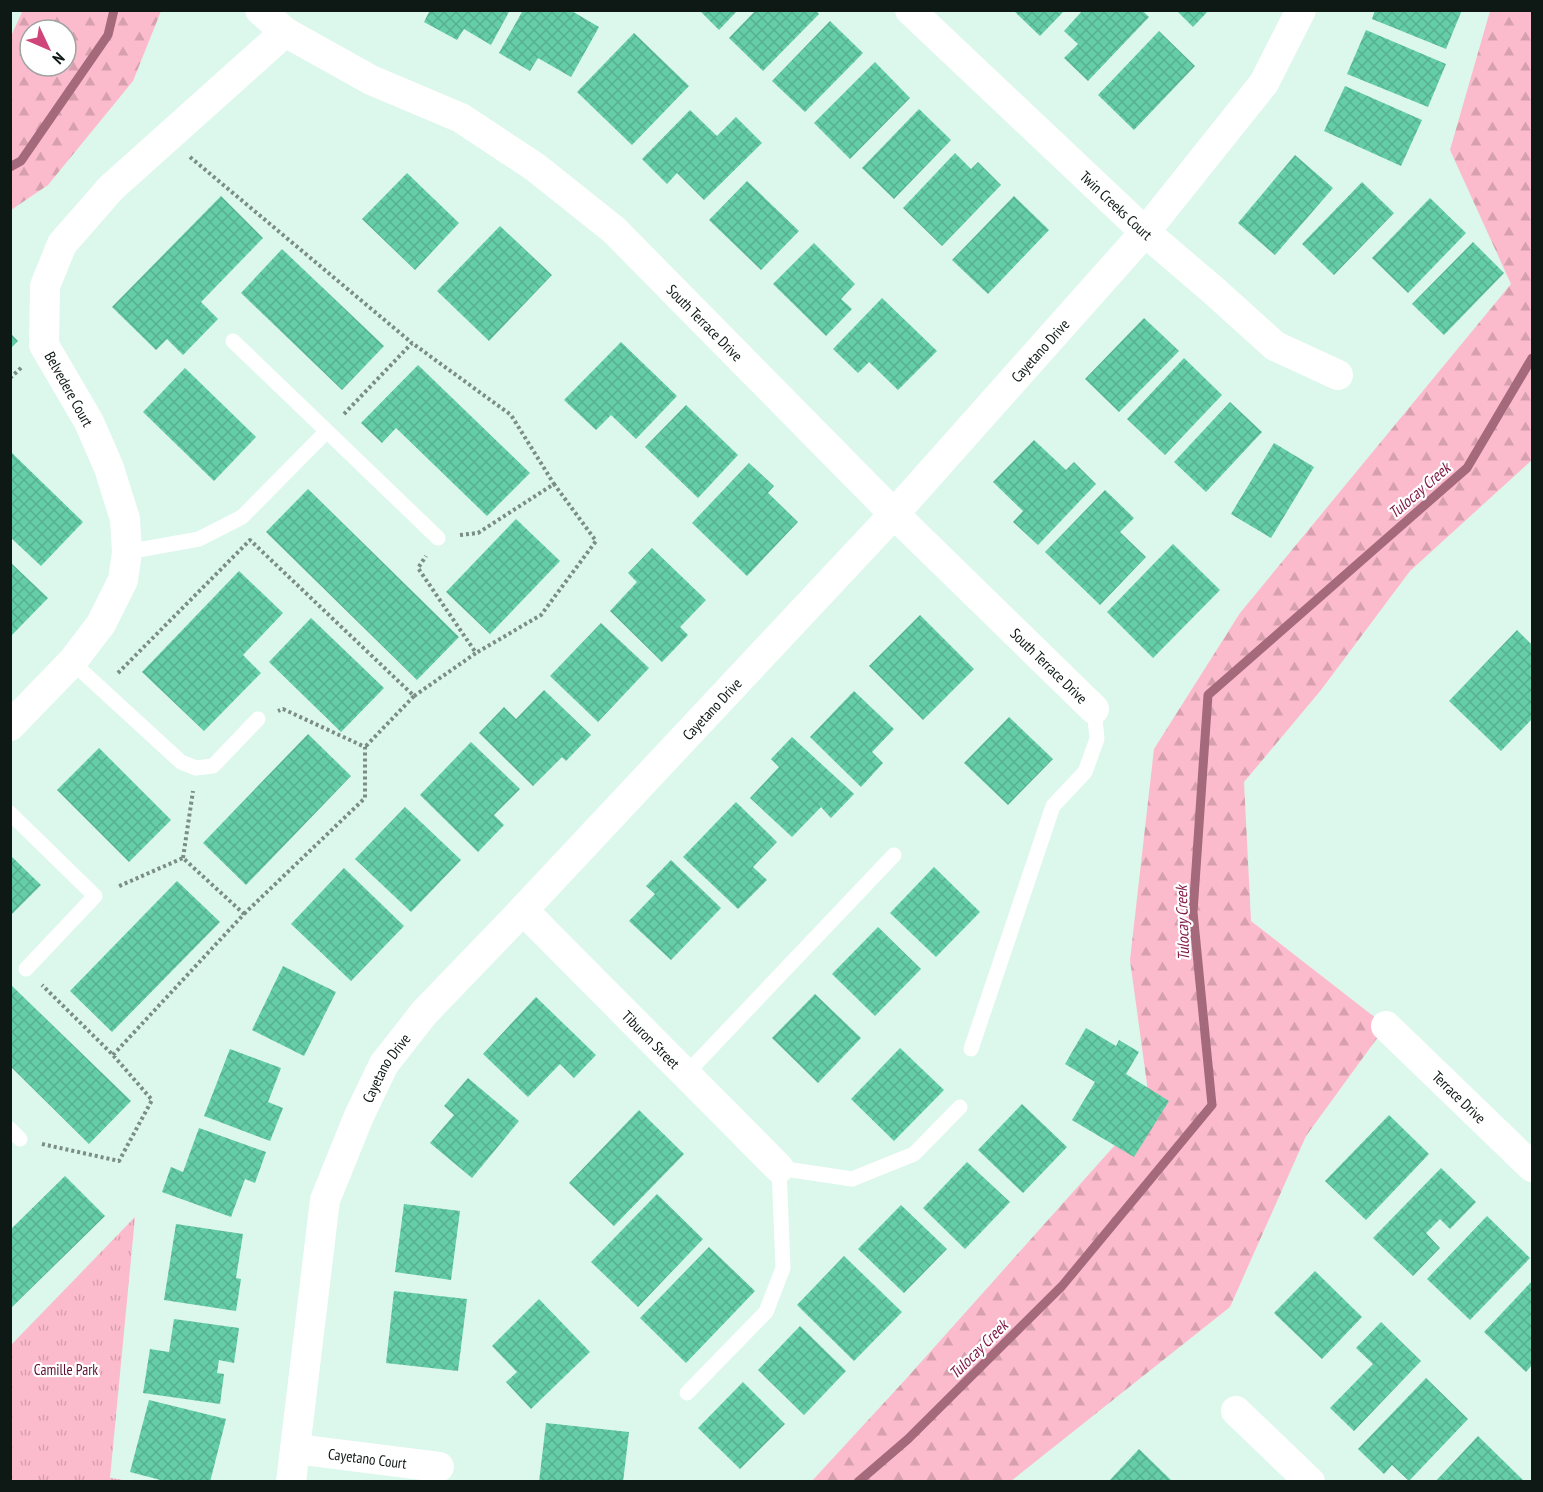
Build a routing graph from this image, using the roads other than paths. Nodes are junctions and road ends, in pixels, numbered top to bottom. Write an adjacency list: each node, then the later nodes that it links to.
1 (260, 10): 4 (street, South Terrace Drive)
2 (910, 10): 5 (street, Twin Creeks Court)
3 (1301, 10): 5 (street, Cayetano Drive)
4 (285, 32): 9 (street, South Terrace Drive); 11 (street, Belvedere Court)
5 (1145, 232): 7 (street, Twin Creeks Court); 9 (street, Cayetano Drive)
6 (233, 341): 8 (lane)
7 (1338, 375)
8 (327, 431): 10 (lane); 11 (lane)
9 (894, 514): 13 (street, South Terrace Drive); 18 (street, Cayetano Drive)
10 (438, 538)
11 (128, 552): 12 (street, Belvedere Court)
12 (72, 663): 14 (lane); 15 (street, Belvedere Court)
13 (1094, 709): 21 (lane)
14 (258, 719)
15 (10, 726)
16 (10, 813): 19 (lane)
17 (894, 855): 22 (lane)
18 (523, 910): 22 (street, Tiburon Street); 28 (street, Cayetano Drive)
19 (26, 969)
20 (1386, 1026): 24 (street, Terrace Drive)
21 (971, 1049)
22 (686, 1074): 25 (street, Tiburon Street)
23 (960, 1107): 25 (lane)
24 (1533, 1167)
25 (779, 1168): 26 (lane)
26 (687, 1394)
27 (1236, 1411): 31 (street)
28 (296, 1449): 29 (street, Cayetano Court); 30 (street, Cayetano Drive)
29 (439, 1467)
30 (291, 1482)
31 (1310, 1482)

